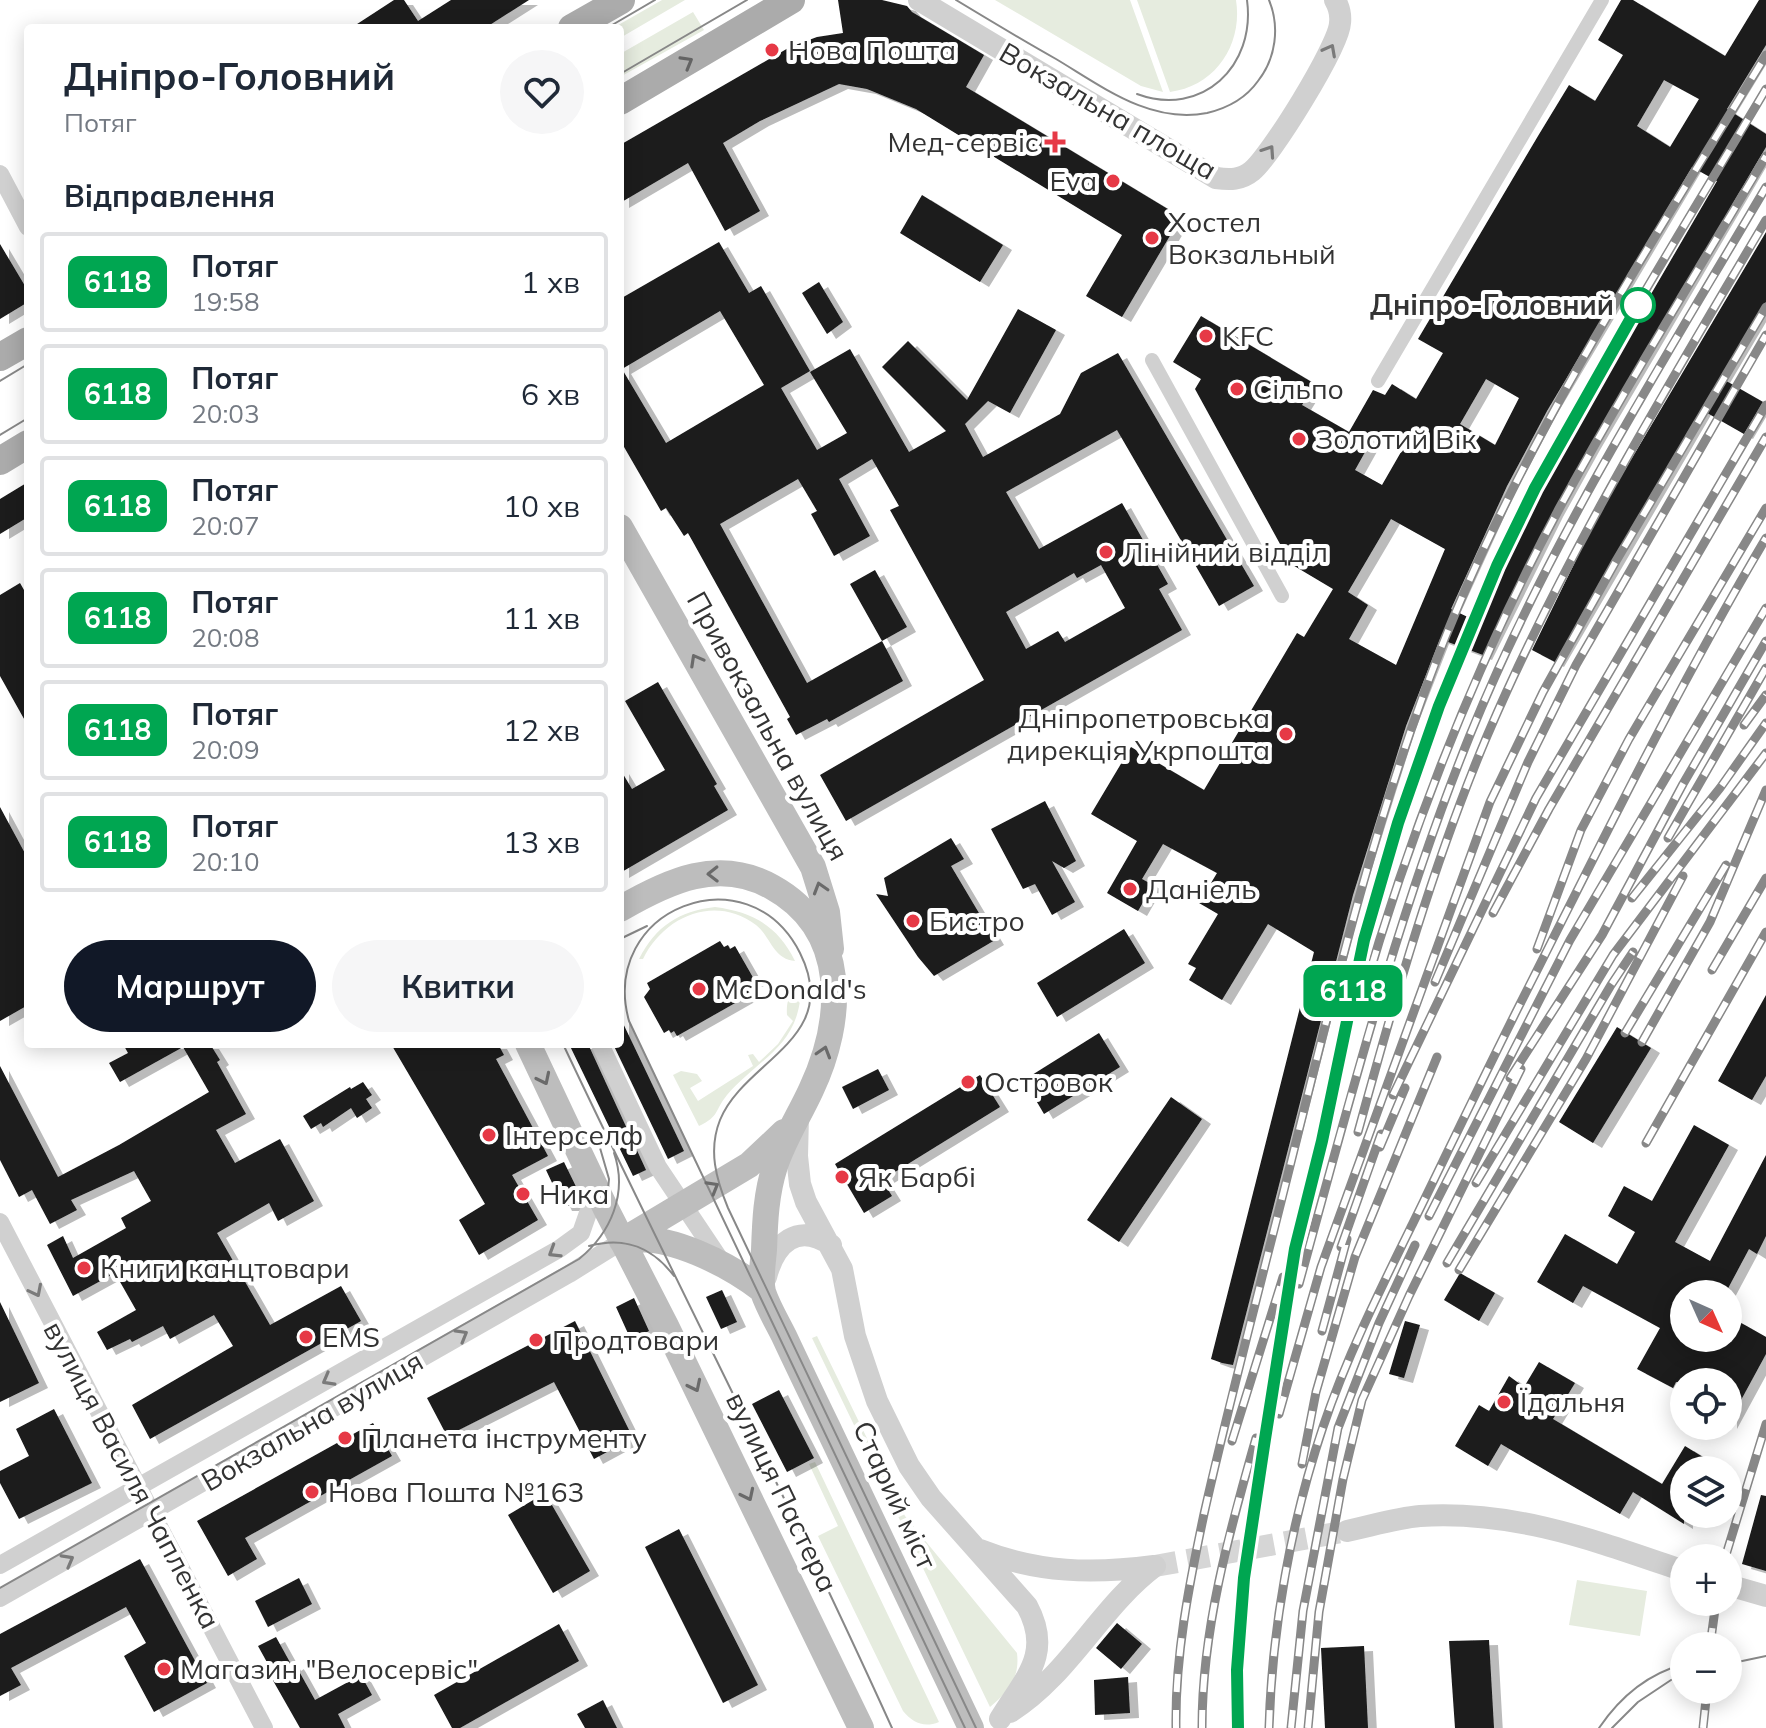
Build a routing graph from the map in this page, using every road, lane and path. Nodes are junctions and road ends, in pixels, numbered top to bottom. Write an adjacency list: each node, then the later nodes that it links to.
1 (621, 0): 6 (main road)
2 (791, 0): 7 (main road, one-way to 2)
3 (919, 0): 4 (street, Вокзальна площа, one-way to 4)
4 (1335, 0)
5 (1602, 0): 13 (street)
6 (579, 24)
7 (624, 99)
8 (0, 174): 9 (street)
9 (24, 219)
10 (24, 343): 11 (main road)
11 (0, 357)
12 (1152, 360): 17 (street)
13 (1378, 381)
14 (24, 446): 15 (main road)
15 (0, 461)
16 (624, 534): 19 (main road, Привокзальна вулиця, one-way to 16)
17 (1282, 596)
18 (624, 907): 19 (main road, one-way to 18)
19 (833, 965): 22 (main road, Привокзальна вулиця, one-way to 19)
20 (530, 1048): 23 (main road, вулиця Пастера, one-way to 23)
21 (602, 1048): 24 (street)
22 (799, 1114): 24 (main road, one-way to 22); 27 (street); 29 (main road)
23 (596, 1190): 26 (main road, вулиця Пастера); 30 (street, Вокзальна вулиця, one-way to 30)
24 (683, 1204): 26 (main road); 28 (street)
25 (0, 1222): 30 (street, вулиця Василя Чапленка, one-way to 30)
26 (622, 1241): 28 (main road); 31 (street, Вокзальна вулиця, one-way to 26); 40 (main road, вулиця Пастера, one-way to 40)
27 (831, 1245): 29 (street); 33 (street)
28 (724, 1265): 29 (main road)
29 (762, 1290): 41 (main road, Старий міст)
30 (137, 1487): 31 (street, вулиця Василя Чапленка); 34 (street, Вокзальна вулиця)
31 (151, 1513): 38 (street, Вокзальна вулиця, one-way to 31); 39 (street, вулиця Василя Чапленка)
32 (1347, 1531): 35 (street)
33 (978, 1549): 33 (street)
34 (0, 1565)
35 (1670, 1566)
36 (1742, 1589): 37 (street)
37 (1766, 1596)
38 (0, 1598)
39 (264, 1728)
40 (861, 1728)
41 (971, 1728)

